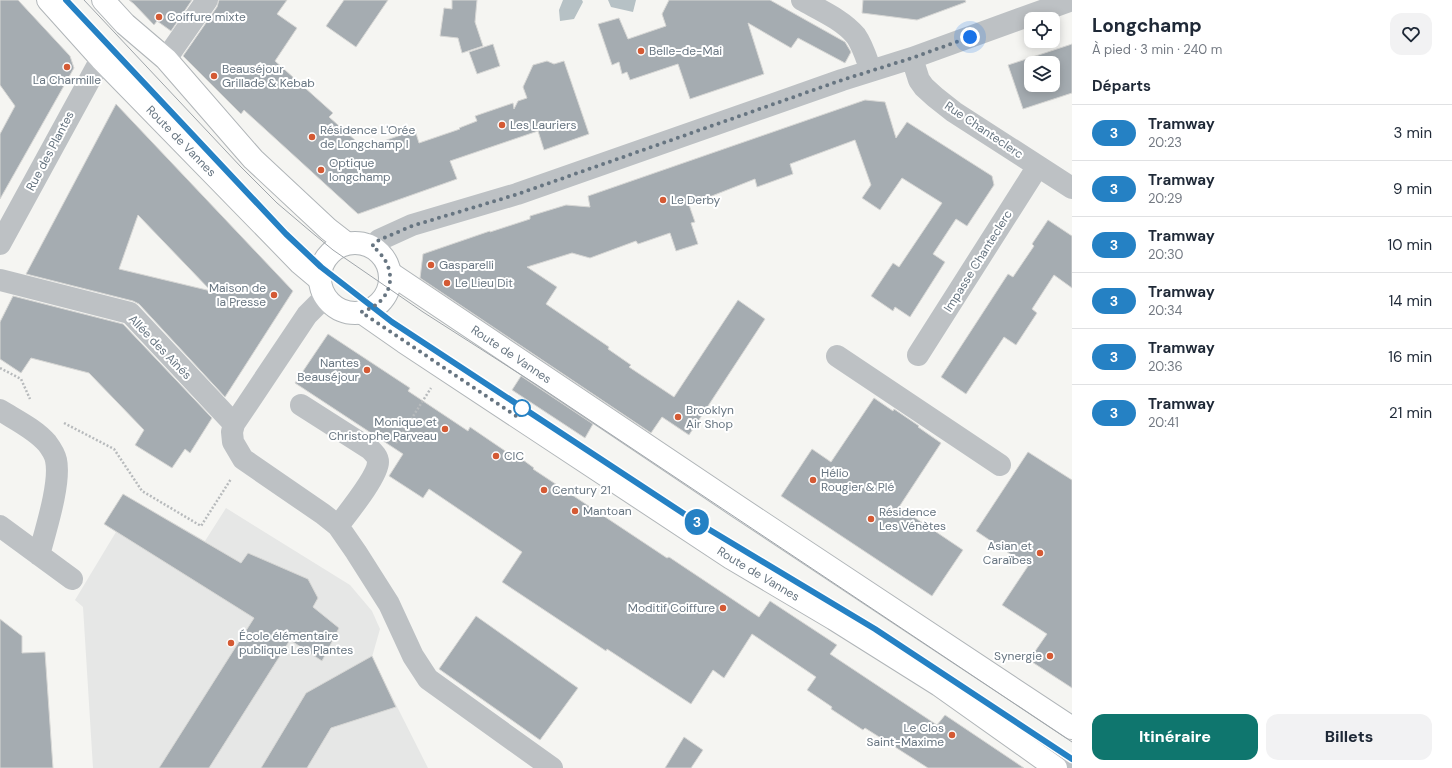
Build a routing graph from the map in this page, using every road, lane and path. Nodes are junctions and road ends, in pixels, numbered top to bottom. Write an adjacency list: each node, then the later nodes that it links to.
1 (48, 0): 7 (main road, Route de Vannes)
2 (102, 0): 8 (main road)
3 (207, 0): 8 (street)
4 (804, 0): 9 (street)
5 (1072, 0): 6 (street)
6 (912, 58): 9 (street); 10 (street, Rue Chanteclerc)
7 (101, 59): 13 (street, Rue des Plantes); 17 (main road, Route de Vannes)
8 (166, 59): 12 (main road)
9 (871, 71): 14 (street)
10 (1038, 166): 11 (street, Rue Chanteclerc); 19 (street, Impasse Chanteclerc)
11 (1072, 188)
12 (346, 243): 14 (main road); 17 (main road)
13 (0, 244)
14 (372, 246): 15 (main road)
15 (390, 273): 18 (main road); 35 (main road, Route de Vannes)
16 (0, 280): 27 (street, Allée des Aînés)
17 (322, 288): 18 (main road); 27 (street)
18 (361, 312): 37 (main road, Route de Vannes)
19 (918, 355)
20 (837, 356): 30 (street)
21 (0, 368): 23 (path)
22 (432, 386): 28 (path)
23 (32, 402)
24 (301, 405): 32 (street)
25 (0, 410): 33 (street)
26 (61, 422): 29 (path)
27 (234, 424): 29 (street)
28 (395, 444)
29 (243, 460): 32 (street)
30 (1000, 465)
31 (0, 526): 33 (street)
32 (338, 526): 36 (street)
33 (39, 555): 34 (street)
34 (72, 580)
35 (1072, 728)
36 (552, 768)
37 (1056, 768)

